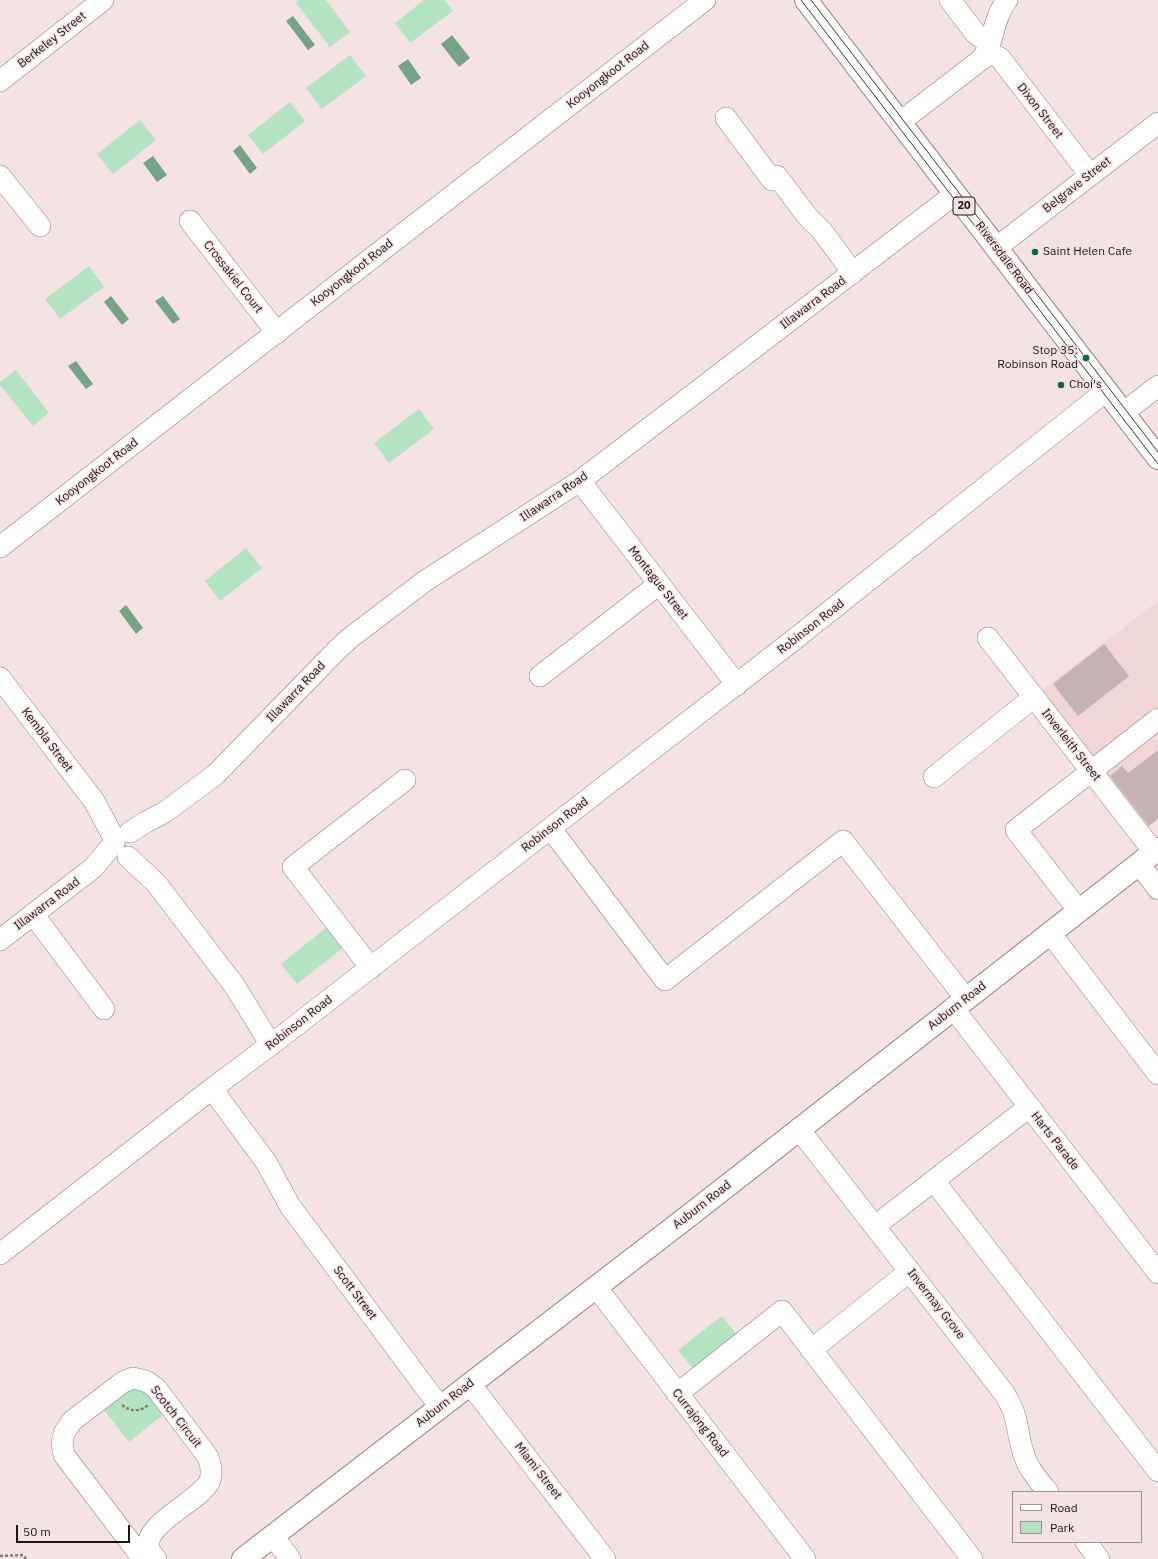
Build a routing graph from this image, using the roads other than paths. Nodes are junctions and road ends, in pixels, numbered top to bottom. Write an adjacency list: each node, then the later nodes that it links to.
1 (103, 0): 7 (street, Berkeley Street)
2 (705, 0): 18 (street, Kooyongkoot Road)
3 (806, 0): 9 (main road, Riversdale Road / 20)
4 (950, 0): 6 (street, Dixon Street)
5 (1007, 0): 6 (street)
6 (988, 48): 9 (street); 11 (street, Dixon Street)
7 (0, 81)
8 (726, 118): 17 (street)
9 (900, 122): 13 (main road, Riversdale Road / 20)
10 (1158, 123): 11 (street, Belgrave Street)
11 (1090, 175): 16 (street, Belgrave Street)
12 (0, 176): 15 (street)
13 (955, 194): 16 (main road, Riversdale Road / 20); 17 (street, Illawarra Road)
14 (190, 221): 18 (street, Crossakiel Court)
15 (40, 226)
16 (996, 248): 20 (main road, Riversdale Road / 20)
17 (853, 273): 23 (street, Illawarra Road)
18 (277, 333): 24 (street, Kooyongkoot Road)
19 (1158, 386): 21 (street)
20 (1106, 391): 21 (main road, Riversdale Road / 20); 29 (street, Robinson Road)
21 (1123, 413): 22 (main road, Riversdale Road / 20)
22 (1158, 458)
23 (580, 481): 25 (street, Montague Street); 36 (street, Illawarra Road)
24 (0, 547)
25 (659, 584): 27 (street); 29 (street, Montague Street)
26 (988, 638): 30 (street, Inverleith Street)
27 (540, 676)
28 (0, 678): 36 (street, Kembla Street)
29 (736, 685): 35 (street, Robinson Road)
30 (1034, 697): 32 (street, Inverleith Street); 33 (street)
31 (1158, 719): 32 (street)
32 (1091, 772): 37 (street, Inverleith Street); 39 (street)
33 (934, 777)
34 (405, 780): 43 (street)
35 (551, 829): 43 (street, Robinson Road); 44 (street, Harts Parade)
36 (127, 844): 40 (street, Illawarra Road); 46 (street, Kembla Street)
37 (1150, 855): 38 (street, Inverleith Street); 39 (main road, Auburn Road)
38 (1158, 889)
39 (1078, 911): 41 (main road, Auburn Road)
40 (33, 914): 42 (street, Illawarra Road); 45 (street)
41 (1050, 933): 44 (main road, Auburn Road); 47 (street)
42 (0, 940)
43 (371, 968): 46 (street, Robinson Road)
44 (960, 1004): 49 (street, Harts Parade); 50 (main road, Auburn Road)
45 (104, 1009)
46 (276, 1041): 48 (street, Robinson Road)
47 (1158, 1074)
48 (208, 1091): 53 (street, Robinson Road); 60 (street, Scott Street)
49 (1029, 1107): 51 (street); 55 (street, Harts Parade)
50 (799, 1129): 52 (street, Invermay Grove); 56 (main road, Auburn Road)
51 (934, 1181): 52 (street); 61 (street)
52 (875, 1226): 54 (street, Invermay Grove)
53 (0, 1254)
54 (910, 1271): 57 (street); 62 (street, Invermay Grove)
55 (1158, 1273)
56 (596, 1287): 58 (main road, Auburn Road); 59 (street, Currajong Road)
57 (811, 1350): 59 (street); 71 (street)
58 (470, 1384): 60 (main road, Auburn Road); 69 (street, Miami Street)
59 (677, 1394): 70 (street, Currajong Road)
60 (440, 1407): 63 (main road, Auburn Road)
61 (1158, 1472)
62 (1047, 1491)
63 (273, 1536): 67 (main road, Auburn Road); 68 (street)
64 (1087, 1543): 72 (street)
65 (143, 1559): 66 (street, Scotch Circuit)
66 (156, 1559)
67 (243, 1559)
68 (290, 1559)
69 (605, 1559)
70 (805, 1559)
71 (972, 1559)
72 (1099, 1559)

